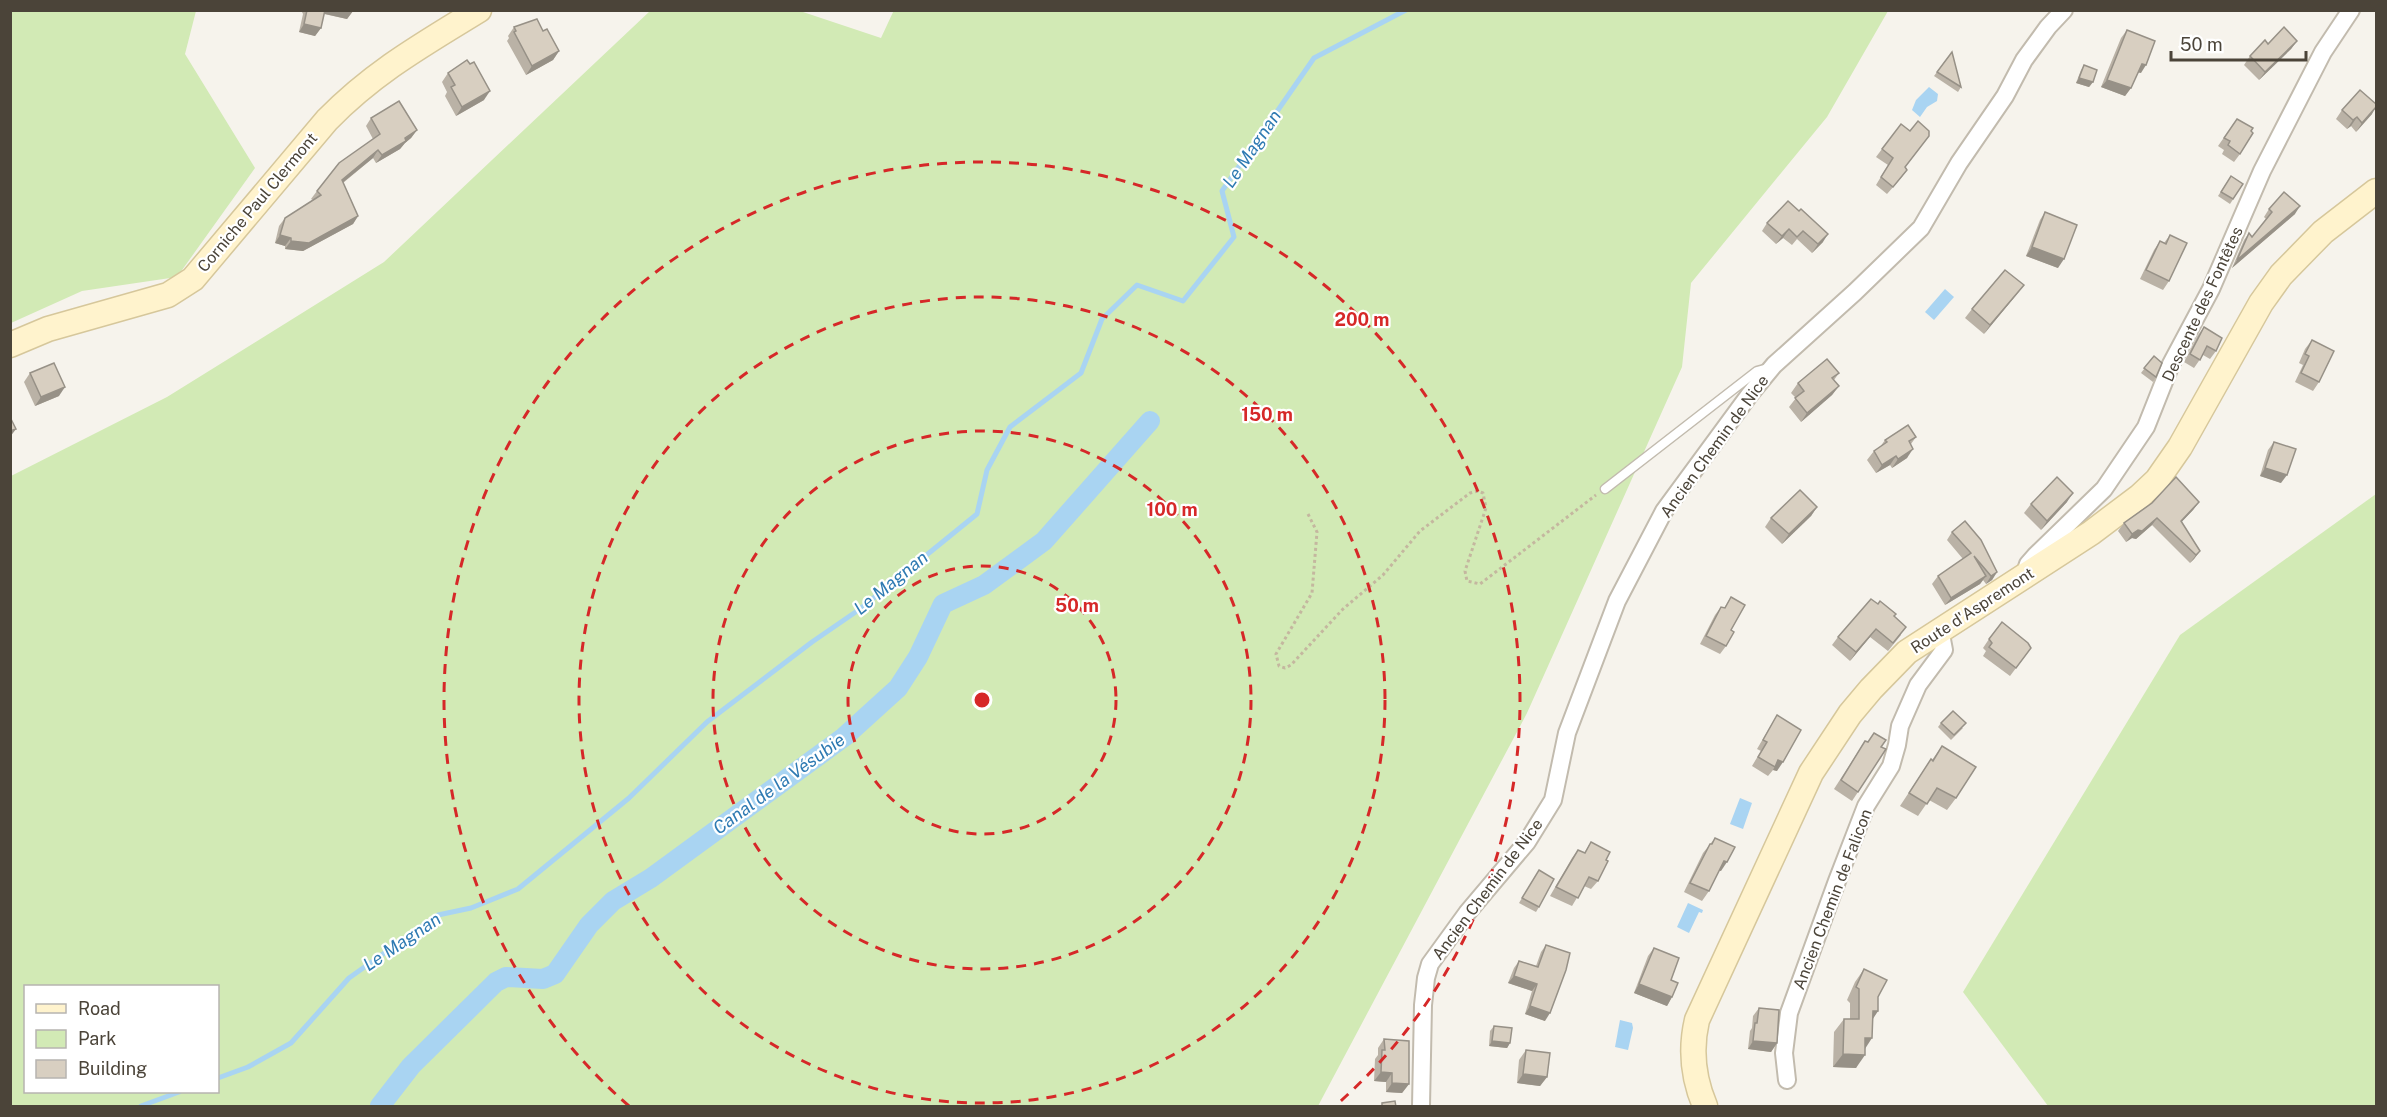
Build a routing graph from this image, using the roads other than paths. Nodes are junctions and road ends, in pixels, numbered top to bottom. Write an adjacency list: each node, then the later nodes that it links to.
1 (479, 10): 5 (street, Corniche Paul Clermont)
2 (2064, 10): 6 (street, Ancien Chemin de Nice)
3 (2351, 10): 8 (street, Descente des Fontêtes)
4 (2376, 191): 8 (street, Route d'Aspremont)
5 (10, 345)
6 (1774, 365): 7 (lane); 11 (street, Ancien Chemin de Nice)
7 (1605, 489)
8 (2024, 576): 9 (street, Route d'Aspremont)
9 (1940, 629): 10 (street, Ancien Chemin de Falicon); 12 (street, Route d'Aspremont)
10 (1787, 1080)
11 (1421, 1107)
12 (1705, 1107)

